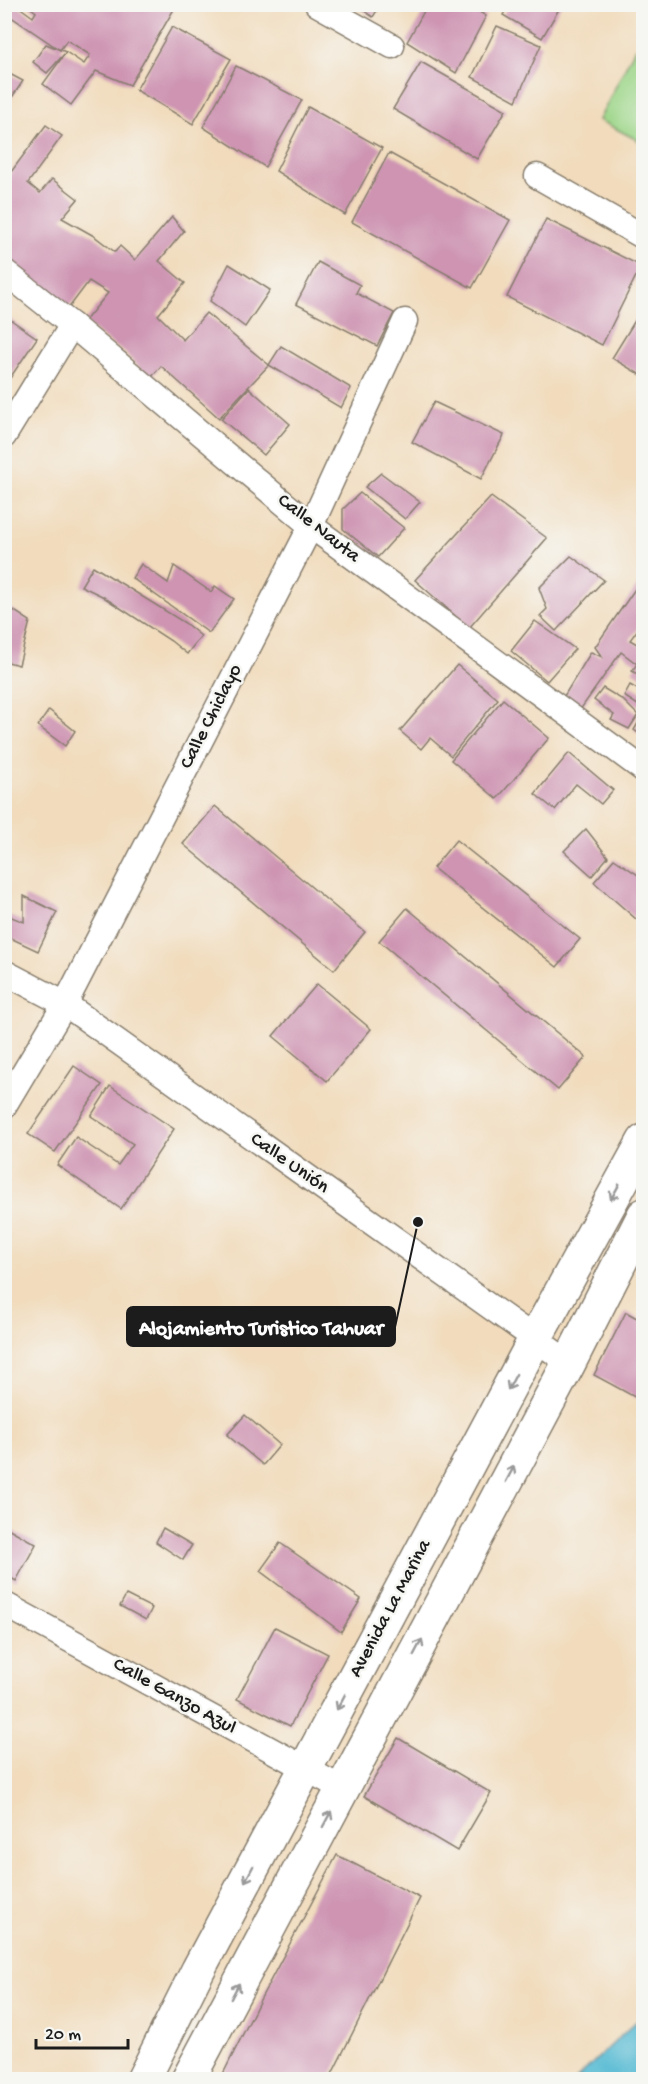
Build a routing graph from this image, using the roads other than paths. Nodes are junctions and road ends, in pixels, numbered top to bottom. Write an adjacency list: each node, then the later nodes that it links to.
1 (317, 4): 2 (street)
2 (392, 46)
3 (537, 176): 4 (street)
4 (644, 237)
5 (4, 272): 7 (street, Calle Nauta)
6 (405, 321): 9 (street, Calle Chiclayo)
7 (72, 325): 8 (street); 9 (street, Calle Nauta)
8 (4, 436)
9 (311, 526): 10 (street, Calle Nauta); 12 (street, Calle Chiclayo)
10 (644, 770)
11 (4, 972): 12 (street, Calle Unión)
12 (65, 1004): 13 (street, Calle Chiclayo); 16 (street, Calle Unión)
13 (4, 1106)
14 (644, 1141): 16 (main road, Avenida La Marina, one-way to 16)
15 (644, 1215): 17 (main road)
16 (535, 1339): 17 (street, Calle Unión); 19 (main road, Avenida La Marina, one-way to 19)
17 (568, 1363): 20 (main road, one-way to 17)
18 (4, 1604): 19 (street, Calle Ganzo Azul)
19 (306, 1769): 20 (street, Calle Ganzo Azul); 21 (main road, Avenida La Marina, one-way to 21)
20 (343, 1789): 22 (main road, one-way to 20)
21 (143, 2079)
22 (188, 2079)

